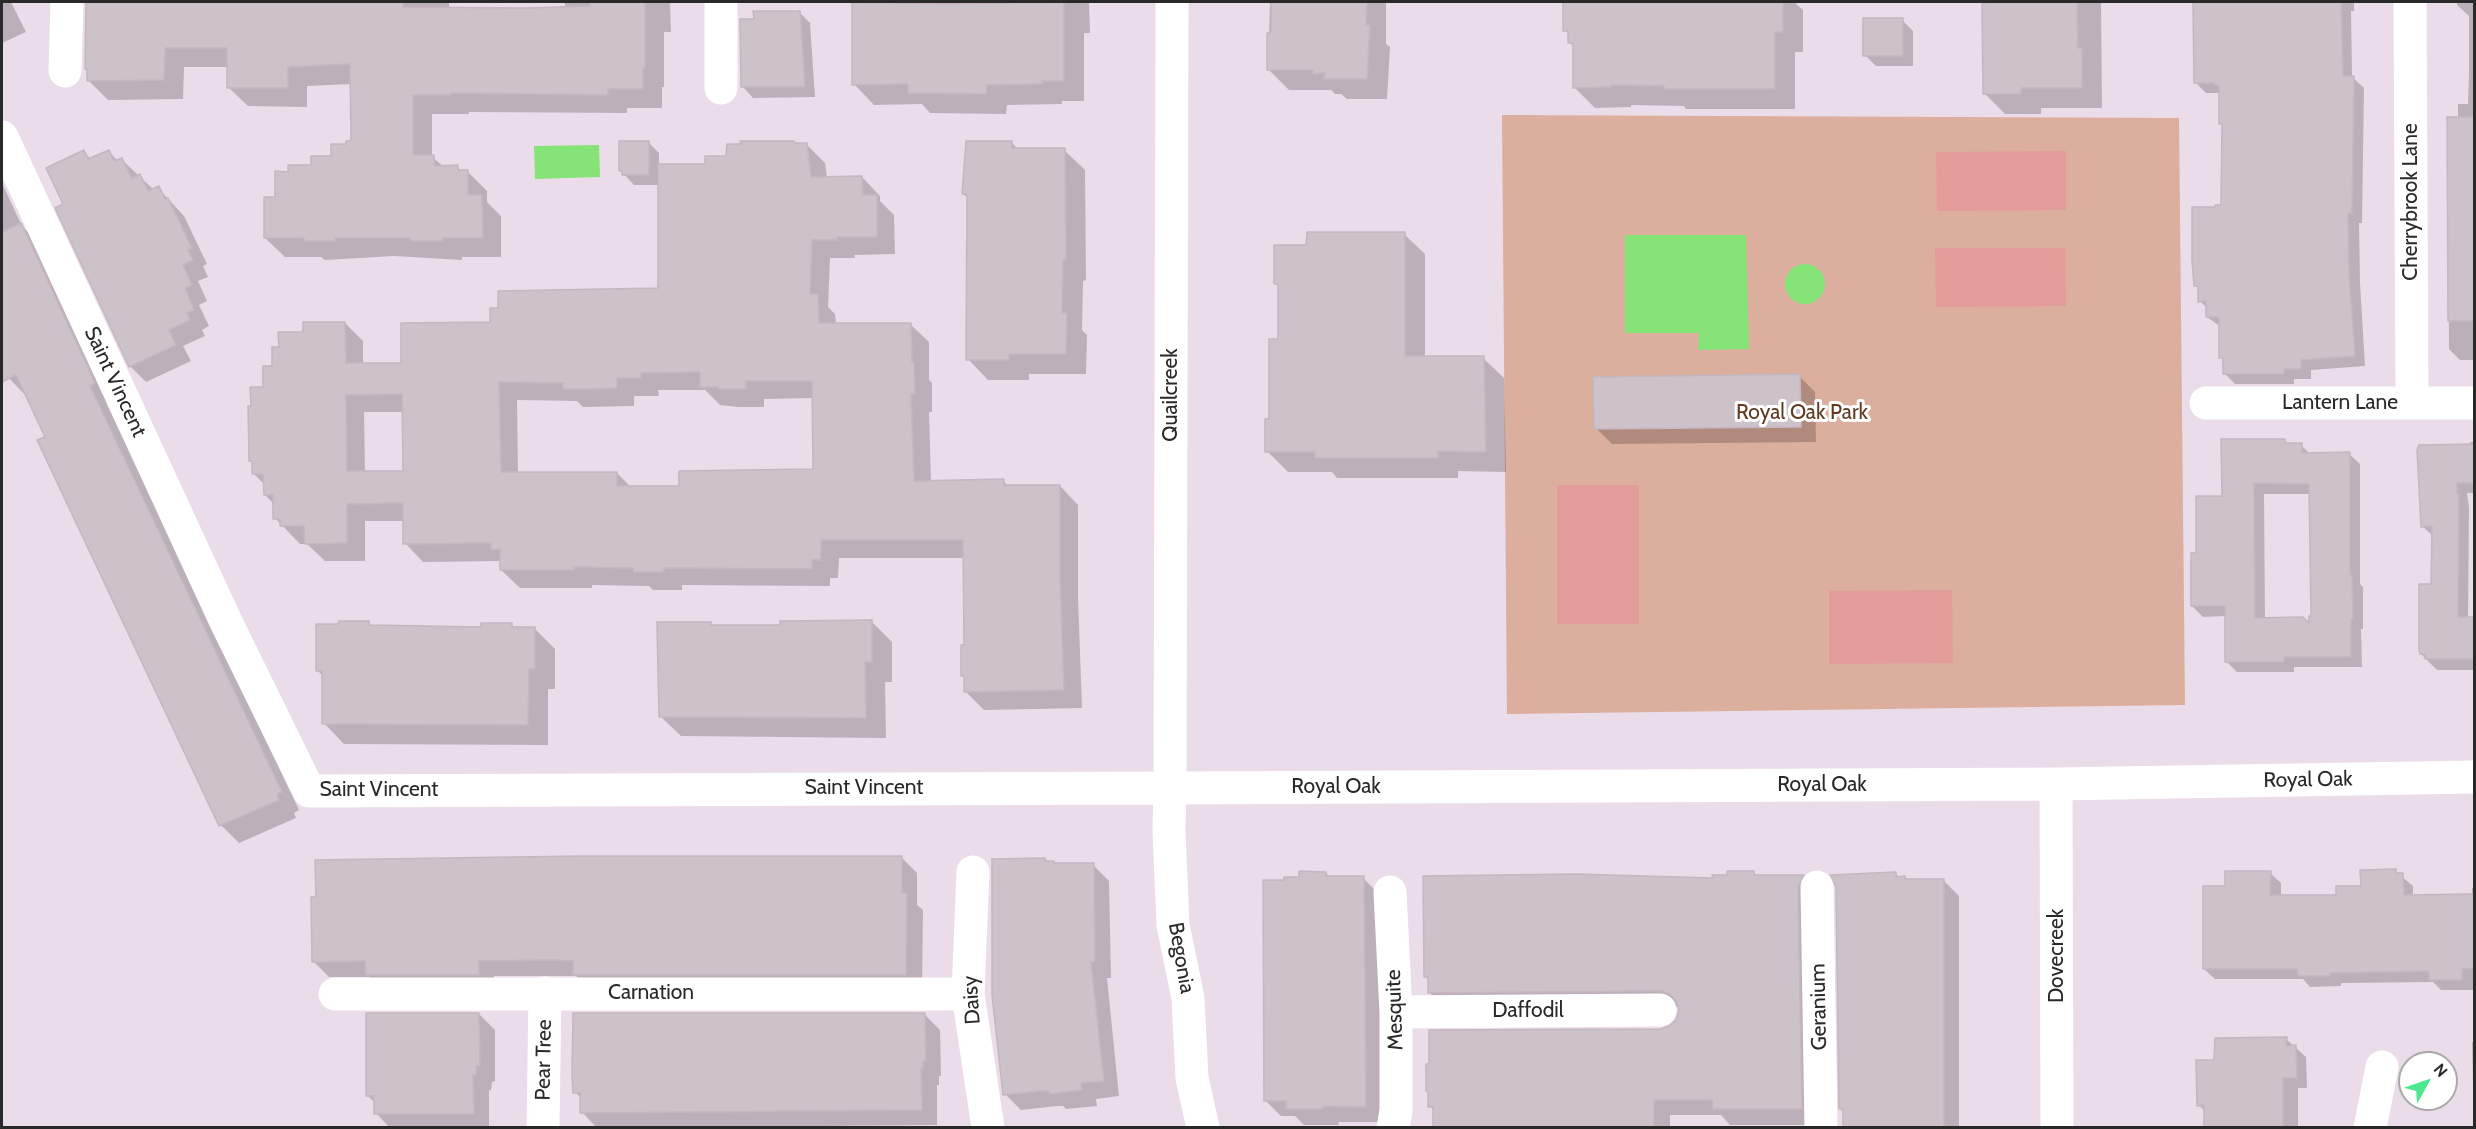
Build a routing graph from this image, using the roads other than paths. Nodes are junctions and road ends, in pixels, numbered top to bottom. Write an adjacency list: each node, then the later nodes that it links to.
1 (67, 2): 5 (street)
2 (721, 2): 6 (street)
3 (1172, 2): 13 (street, Quailcreek)
4 (2410, 2): 8 (street, Cherrybrook Lane)
5 (65, 70)
6 (721, 88)
7 (2, 137): 13 (street, Saint Vincent)
8 (2412, 402): 9 (street, Lantern Lane); 10 (street, Lantern Lane)
9 (2206, 403)
10 (2475, 403)
11 (2475, 777): 12 (street, Royal Oak)
12 (2056, 784): 13 (street, Royal Oak); 28 (street, Dovecreek)
13 (1170, 788): 25 (street, Begonia)
14 (973, 872): 19 (street, Daisy)
15 (1817, 887): 27 (street, Geranium)
16 (1390, 892): 21 (street, Mesquite)
17 (545, 993): 18 (street, Carnation); 19 (street, Carnation); 23 (street, Pear Tree)
18 (334, 994)
19 (968, 994): 24 (street, Daisy)
20 (1660, 1010): 21 (street, Daffodil)
21 (1396, 1012): 26 (street, Mesquite)
22 (2382, 1067): 29 (street)
23 (543, 1128)
24 (988, 1128)
25 (1203, 1128)
26 (1393, 1128)
27 (1821, 1128)
28 (2057, 1128)
29 (2370, 1128)

